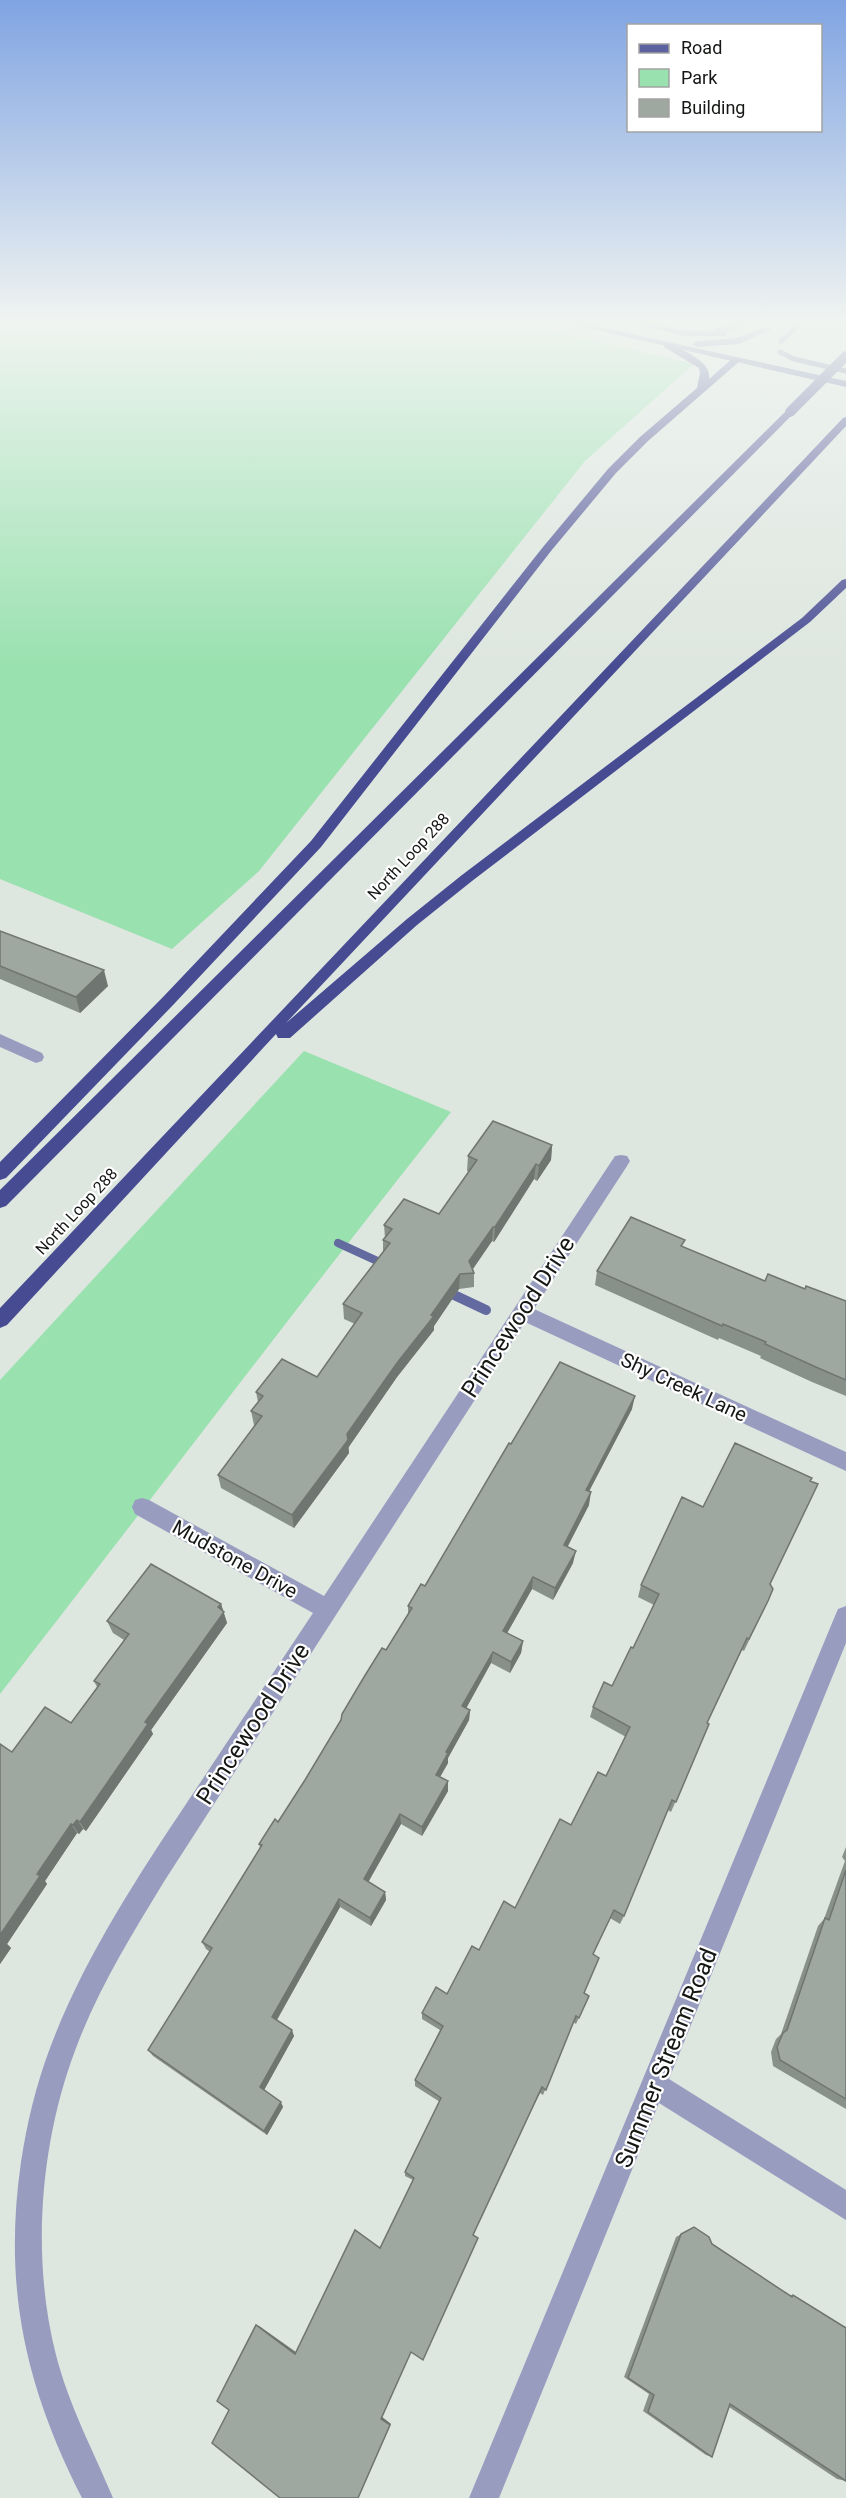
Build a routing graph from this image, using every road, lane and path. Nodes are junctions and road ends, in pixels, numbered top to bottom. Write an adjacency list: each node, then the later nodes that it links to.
1 (650, 434): 9 (highway)
2 (768, 434): 10 (highway, bridge)
3 (833, 434): 8 (highway, North Loop 288)
4 (846, 582): 8 (highway)
5 (0, 1040): 6 (street)
6 (36, 1057)
7 (621, 1161): 11 (street, Princewood Drive)
8 (147, 1163): 12 (highway, North Loop 288)
9 (0, 1173)
10 (0, 1201)
11 (521, 1312): 13 (street, Shy Creek Lane); 15 (street, Princewood Drive)
12 (0, 1320)
13 (846, 1462)
14 (142, 1507): 15 (street, Mudstone Drive)
15 (328, 1610): 19 (street, Princewood Drive)
16 (846, 1617): 17 (street, Summer Stream Road)
17 (655, 2085): 18 (street); 20 (street, Summer Stream Road)
18 (846, 2206)
19 (98, 2498)
20 (484, 2498)

